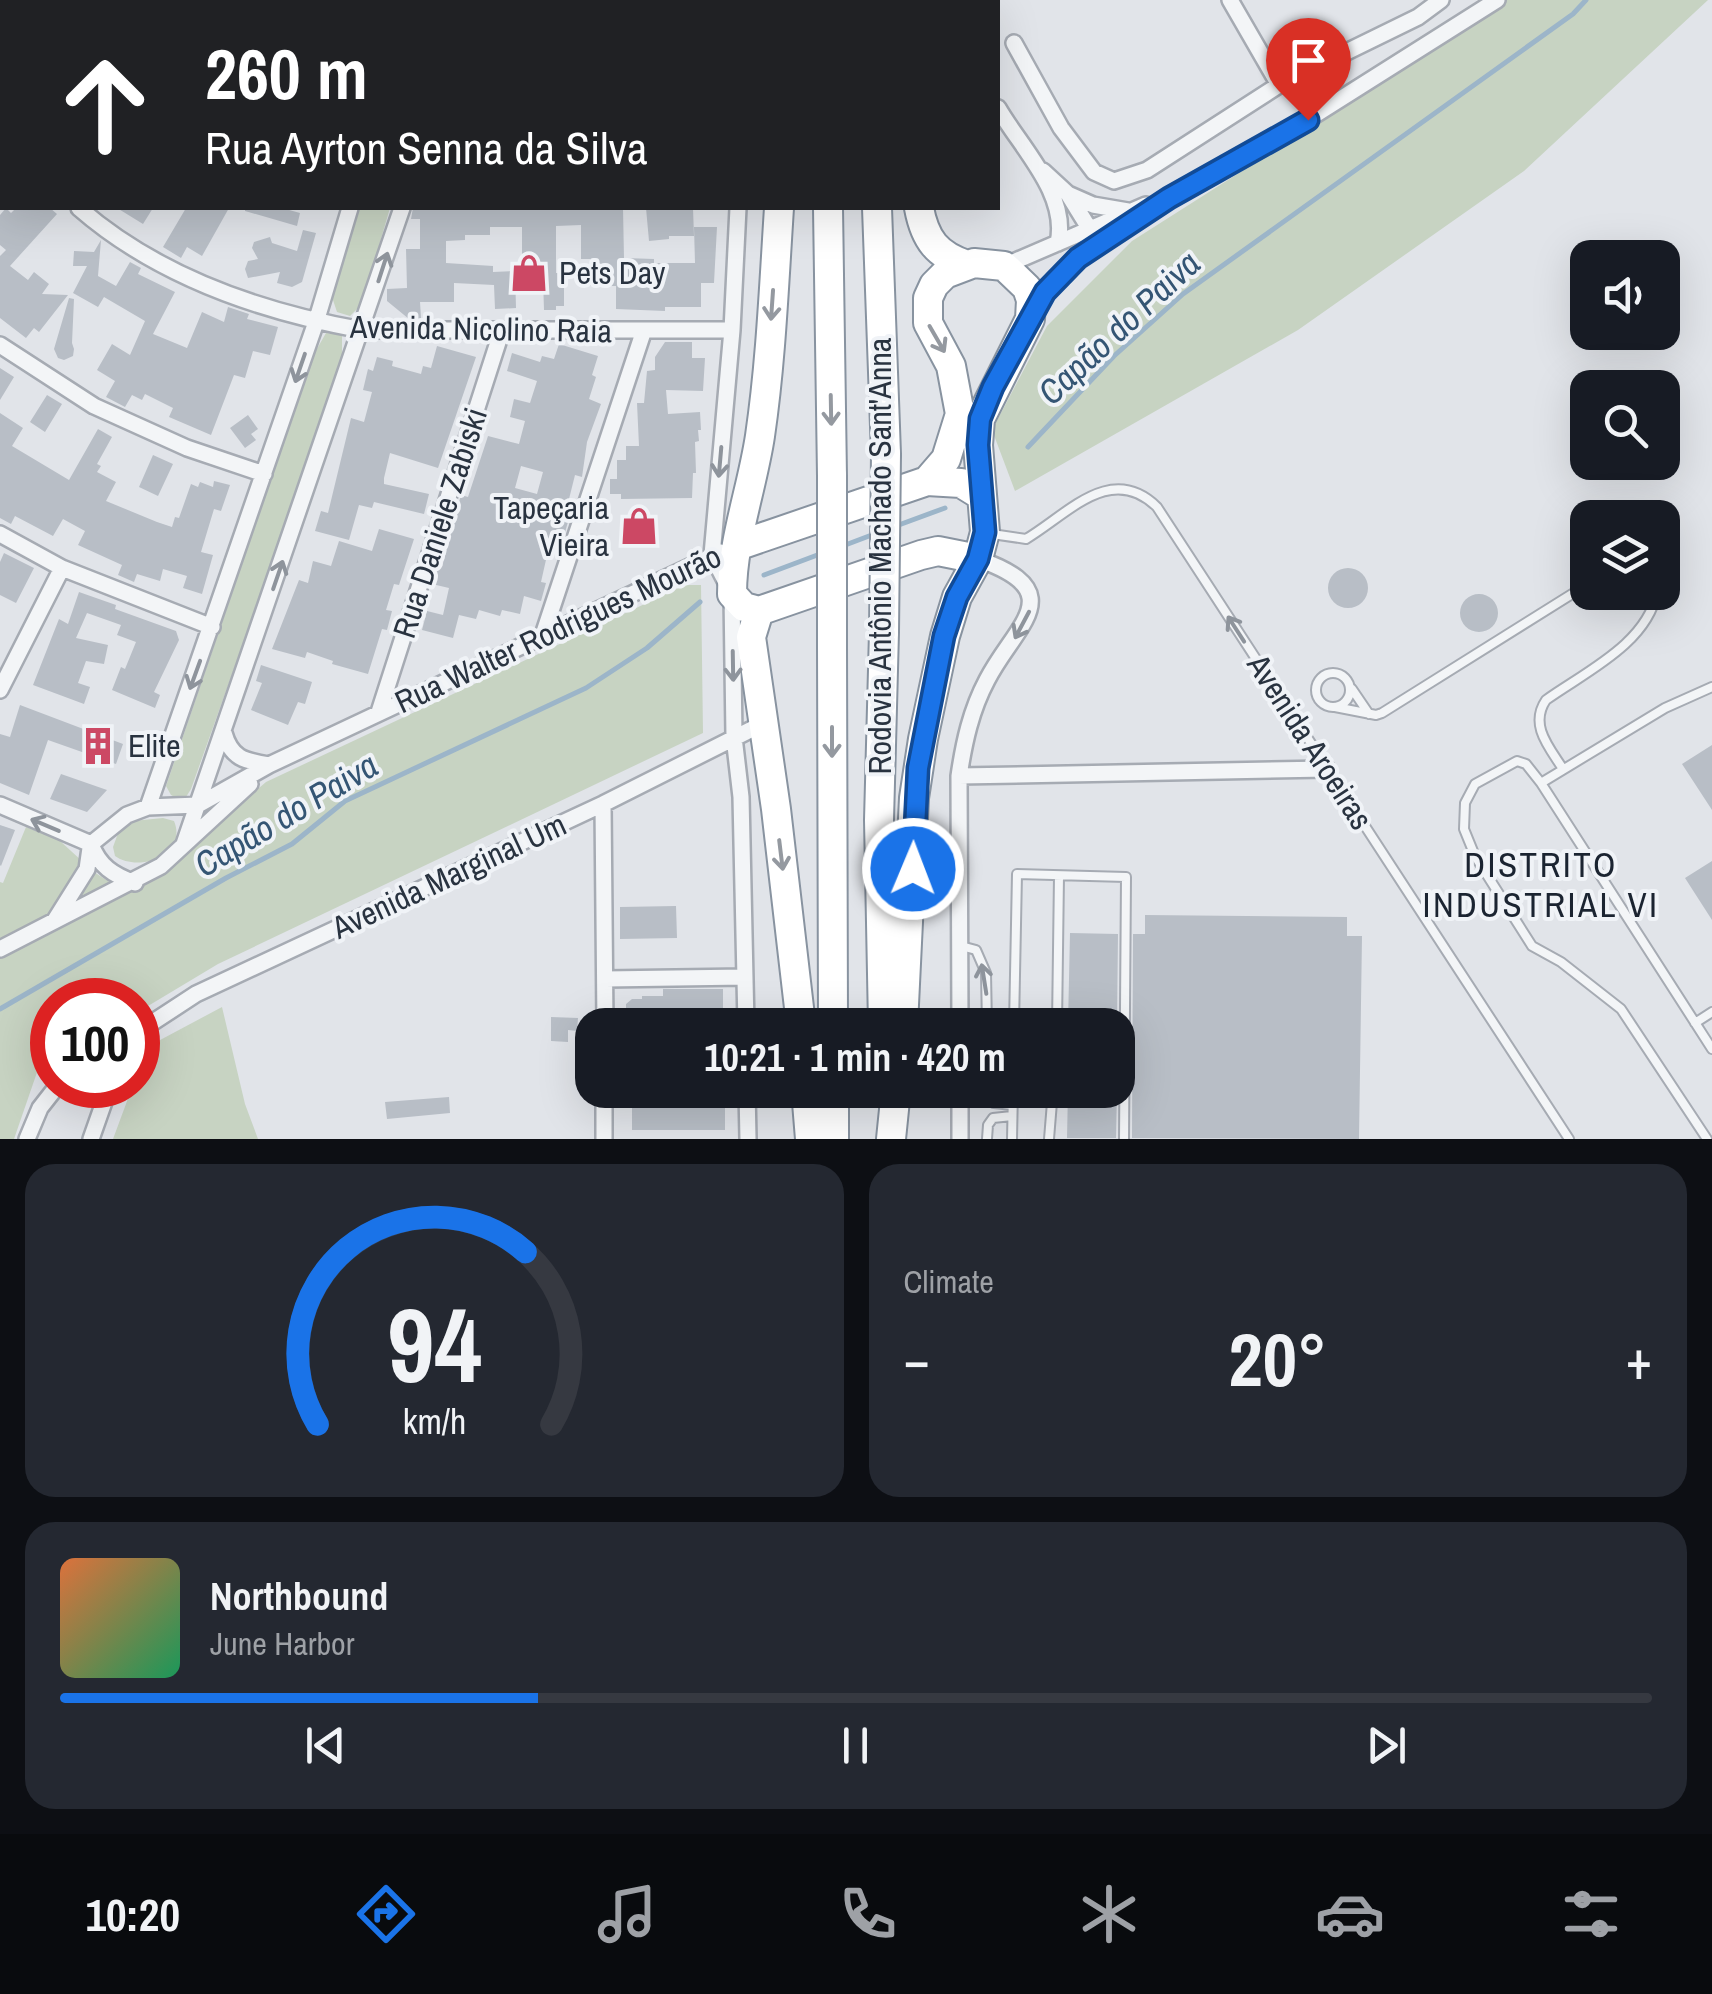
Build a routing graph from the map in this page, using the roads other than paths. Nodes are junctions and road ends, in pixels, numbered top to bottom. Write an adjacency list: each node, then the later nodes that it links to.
1 (1230, 0): 5 (street)
2 (1441, 0): 5 (street)
3 (1497, 0): 9 (street)
4 (1014, 43): 5 (street)
5 (1280, 85)
6 (1000, 111): 7 (street)
7 (1034, 163): 8 (street); 20 (street)
8 (1068, 194): 18 (street); 19 (street)
9 (1169, 198): 18 (street); 21 (street)
10 (82, 210): 25 (street, Avenida Nicolino Raia)
11 (349, 210): 25 (street)
12 (401, 210): 26 (street, one-way to 12)
13 (738, 210): 27 (street)
14 (779, 210): 36 (highway, one-way to 36)
15 (828, 210): 74 (highway, Rodovia Antônio Machado Sant'Anna, one-way to 74, bridge)
16 (877, 210): 75 (highway, Rodovia Antônio Machado Sant'Anna, bridge)
17 (921, 210): 22 (highway)
18 (1128, 211): 19 (street)
19 (1088, 228): 20 (street); 21 (street)
20 (1058, 243): 23 (street)
21 (1078, 258): 24 (street)
22 (967, 265): 23 (highway); 32 (highway, one-way to 32)
23 (1004, 266): 24 (highway)
24 (1030, 319): 33 (highway)
25 (316, 322): 26 (street, Avenida Nicolino Raia); 31 (street, one-way to 31)
26 (362, 330): 28 (street, Avenida Nicolino Raia); 51 (street, one-way to 26)
27 (732, 330): 29 (street, Avenida Nicolino Raia); 36 (street, one-way to 36)
28 (500, 333): 29 (street, Avenida Nicolino Raia); 48 (street, Rua Daniele Zabiski)
29 (643, 333): 43 (street)
30 (0, 346): 31 (street)
31 (264, 474): 42 (street)
32 (927, 480): 33 (highway); 36 (highway)
33 (982, 496): 35 (highway)
34 (0, 534): 37 (street)
35 (981, 545): 41 (highway); 54 (lane, Avenida Aroeiras, one-way to 35); 56 (street, one-way to 56); 76 (highway)
36 (724, 550): 38 (highway); 43 (street, Rua Walter Rodrigues Mourão)
37 (62, 568): 42 (street); 46 (street)
38 (732, 594): 41 (highway); 52 (street, one-way to 52)
39 (1570, 595): 49 (lane)
40 (1651, 610): 55 (lane)
41 (759, 611): 50 (highway)
42 (212, 627): 61 (street, one-way to 61)
43 (543, 635): 48 (street, Rua Walter Rodrigues Mourão)
44 (1350, 686): 47 (lane); 47 (lane); 49 (lane)
45 (1712, 686): 55 (lane)
46 (0, 690)
47 (1335, 707): 49 (lane)
48 (379, 712): 53 (street, Rua Walter Rodrigues Mourão)
49 (1369, 714)
50 (762, 724): 52 (street, Avenida Marginal Um); 73 (highway, one-way to 73)
51 (224, 733): 53 (street); 60 (street)
52 (734, 737): 58 (street, Avenida Marginal Um); 69 (street)
53 (270, 765): 60 (street, Rua Walter Rodrigues Mourão); 63 (street, Rua Walter Rodrigues Mourão)
54 (1328, 769): 56 (street); 109 (lane, Avenida Aroeiras)
55 (1563, 769): 57 (lane)
56 (959, 776): 67 (street)
57 (1541, 782): 83 (lane); 110 (lane)
58 (603, 804): 70 (street); 82 (street, Avenida Marginal Um)
59 (0, 805): 62 (street, one-way to 59)
60 (198, 806): 61 (street, Rua Walter Rodrigues Mourão); 63 (street)
61 (148, 807): 62 (street)
62 (90, 844): 65 (street); 66 (street)
63 (184, 844): 65 (street, Rua Walter Rodrigues Mourão)
64 (1059, 876): 79 (lane); 80 (lane); 108 (lane)
65 (134, 883): 66 (street, Rua Walter Rodrigues Mourão)
66 (53, 923): 68 (street, Rua Walter Rodrigues Mourão)
67 (960, 946): 77 (street); 78 (lane, one-way to 67)
68 (0, 948)
69 (746, 977): 70 (street); 72 (street)
70 (605, 979): 71 (street)
71 (605, 1008)
72 (746, 1008)
73 (799, 1008)
74 (833, 1008)
75 (883, 1008)
76 (903, 1008)
77 (960, 1008)
78 (987, 1008)
79 (1014, 1008)
80 (1057, 1008)
81 (1712, 1012): 83 (lane)
82 (160, 1018)
83 (1695, 1022): 84 (lane)
84 (1712, 1049)
85 (40, 1108): 97 (street)
86 (100, 1108): 98 (street)
87 (604, 1108): 99 (street)
88 (747, 1108): 100 (street)
89 (807, 1108): 101 (highway)
90 (834, 1108): 102 (highway)
91 (885, 1108): 103 (highway)
92 (893, 1108): 103 (highway)
93 (960, 1108): 104 (street)
94 (1012, 1108): 96 (lane)
95 (1053, 1108): 107 (lane)
96 (1012, 1116): 105 (lane); 106 (lane)
97 (27, 1139)
98 (91, 1139)
99 (604, 1139)
100 (748, 1139)
101 (810, 1139)
102 (834, 1139)
103 (888, 1139)
104 (960, 1139)
105 (987, 1139)
106 (1012, 1139)
107 (1050, 1139)
108 (1124, 1139)
109 (1569, 1139)
110 (1708, 1139)

